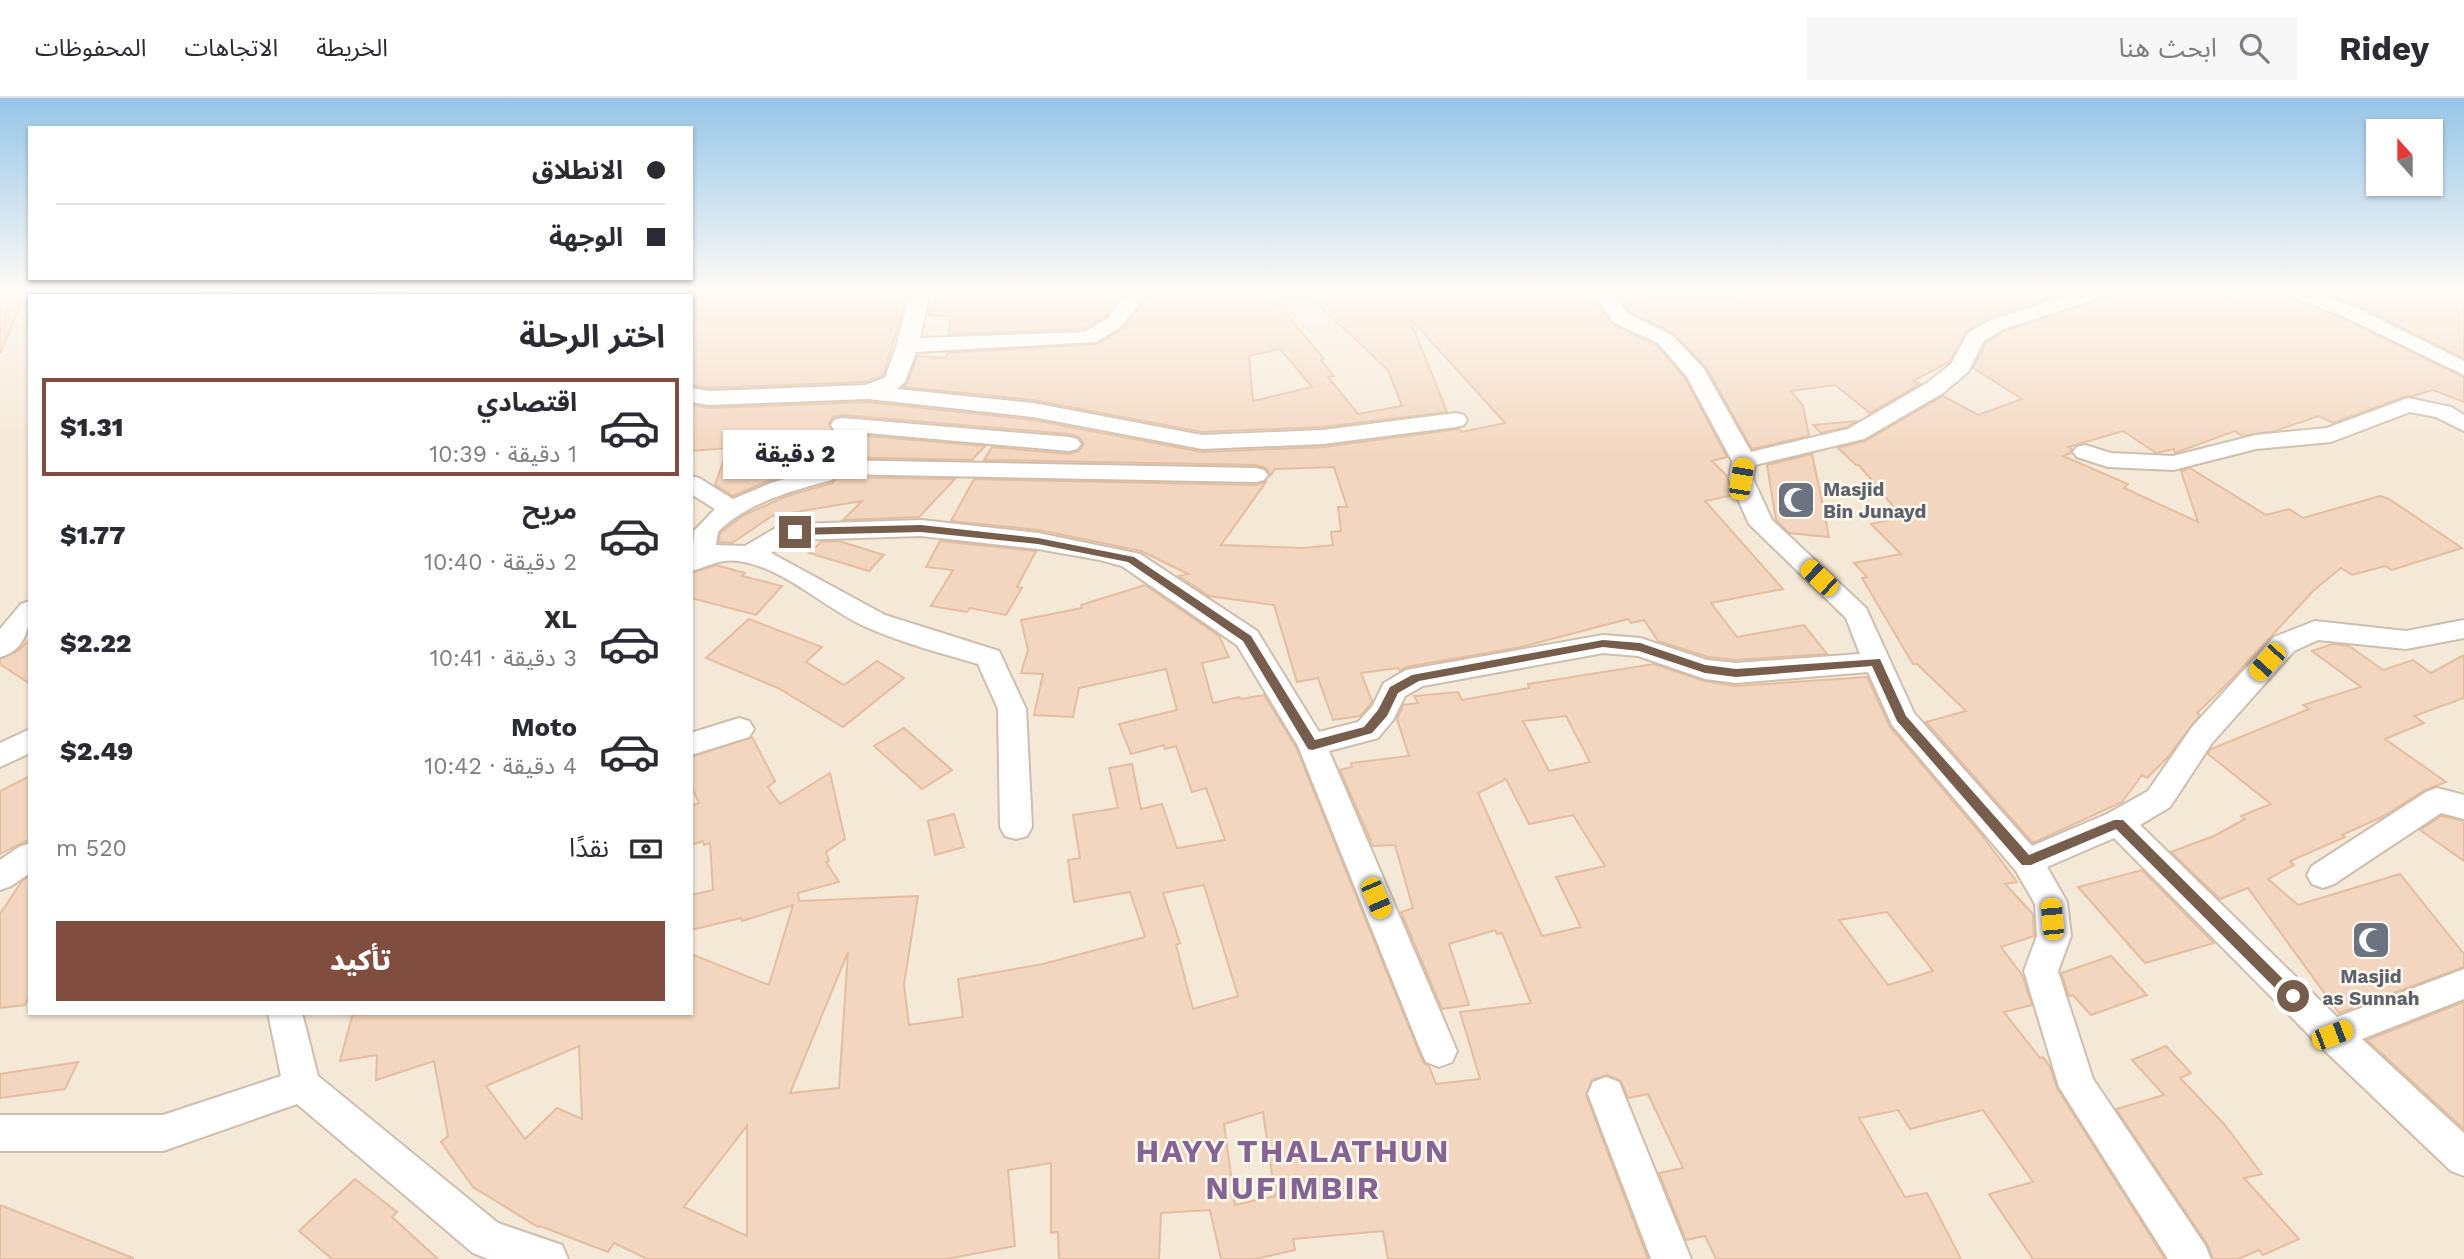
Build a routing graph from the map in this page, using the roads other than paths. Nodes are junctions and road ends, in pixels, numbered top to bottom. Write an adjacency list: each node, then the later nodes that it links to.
1 (906, 347): 6 (street)
2 (1672, 347): 13 (street)
3 (1970, 347): 13 (street)
4 (2420, 347): 5 (street)
5 (2464, 369)
6 (863, 393): 7 (street); 8 (street); 10 (street)
7 (693, 396)
8 (1456, 420)
9 (2464, 424): 12 (street)
10 (842, 425): 11 (street); 14 (street)
11 (1069, 444)
12 (2085, 452)
13 (1744, 461): 23 (street)
14 (829, 467): 15 (street); 17 (street)
15 (1256, 475)
16 (693, 484): 17 (street)
17 (734, 510): 19 (street)
18 (751, 554): 19 (street); 27 (street); 31 (street)
19 (697, 559)
20 (28, 613): 22 (street)
21 (2464, 629): 30 (street)
22 (0, 648)
23 (1876, 662): 27 (street); 33 (street)
24 (738, 729): 26 (street)
25 (28, 741): 28 (street)
26 (693, 743)
27 (1312, 746): 39 (street)
28 (0, 756)
29 (2464, 807): 34 (street)
30 (2118, 823): 33 (street); 38 (street)
31 (1016, 827)
32 (28, 857): 35 (street)
33 (2027, 862): 46 (street)
34 (2323, 875)
35 (0, 877)
36 (2464, 984): 38 (street)
37 (285, 1015): 40 (street)
38 (2332, 1035): 43 (street)
39 (1439, 1051)
40 (302, 1086): 42 (street); 44 (street)
41 (1606, 1094): 45 (street)
42 (0, 1133)
43 (2464, 1158)
44 (548, 1259)
45 (1671, 1259)
46 (2191, 1259)

